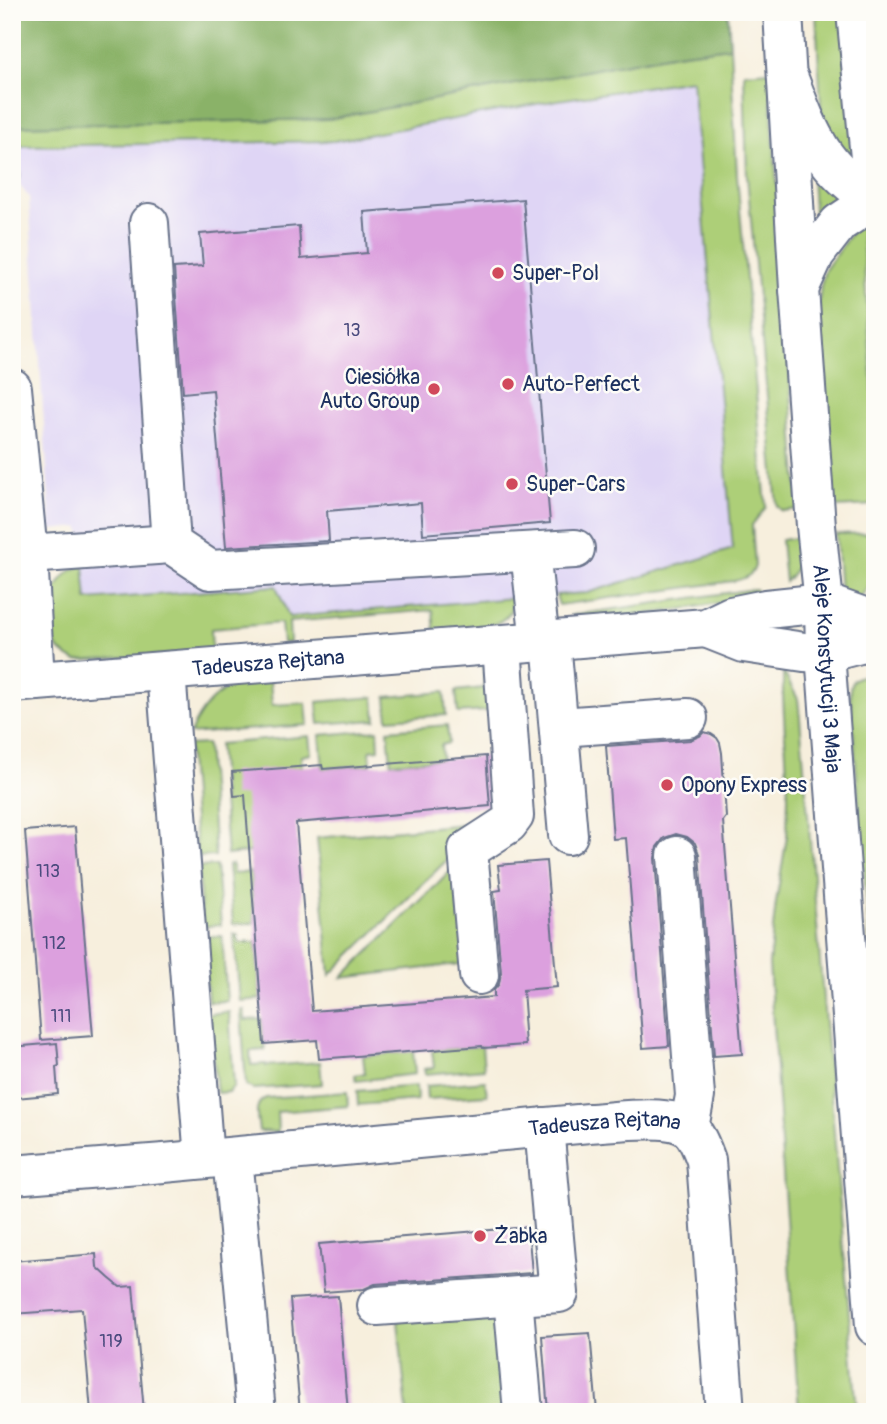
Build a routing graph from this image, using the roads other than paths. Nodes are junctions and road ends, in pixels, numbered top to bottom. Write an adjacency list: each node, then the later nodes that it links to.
1 (783, 12): 3 (street, Aleje Konstytucji 3 Maja)
2 (856, 12): 4 (street)
3 (786, 71): 5 (street); 8 (street, Aleje Konstytucji 3 Maja)
4 (871, 119): 5 (street)
5 (875, 200): 6 (street); 8 (street)
6 (875, 210)
7 (149, 223): 10 (street)
8 (799, 289): 14 (street, Aleje Konstytucji 3 Maja)
9 (12, 388): 13 (street)
10 (171, 544): 12 (street); 13 (street)
11 (575, 549): 12 (street)
12 (530, 552): 18 (street)
13 (27, 554): 22 (street)
14 (824, 603): 15 (street, Tadeusza Rejtana); 16 (street, Tadeusza Rejtana); 20 (street, Aleje Konstytucji 3 Maja)
15 (875, 621)
16 (706, 628): 18 (street, Tadeusza Rejtana); 20 (street, Tadeusza Rejtana)
17 (875, 640): 20 (street, Tadeusza Rejtana)
18 (545, 641): 19 (street, Tadeusza Rejtana); 24 (street)
19 (502, 645): 21 (street, Tadeusza Rejtana); 27 (street)
20 (825, 653): 34 (street, Aleje Konstytucji 3 Maja)
21 (166, 672): 22 (street, Tadeusza Rejtana); 30 (street, Tadeusza Rejtana)
22 (24, 682)
23 (688, 718): 24 (street)
24 (560, 727): 25 (street)
25 (568, 835)
26 (677, 856): 29 (street)
27 (479, 975)
28 (544, 1127): 29 (street, Tadeusza Rejtana); 30 (street, Tadeusza Rejtana); 32 (street)
29 (689, 1128): 37 (street, Tadeusza Rejtana)
30 (218, 1158): 31 (street, Tadeusza Rejtana); 35 (street, Tadeusza Rejtana)
31 (12, 1175)
32 (513, 1297): 33 (street); 36 (street)
33 (377, 1307)
34 (875, 1326)
35 (256, 1412)
36 (523, 1412)
37 (725, 1412)

